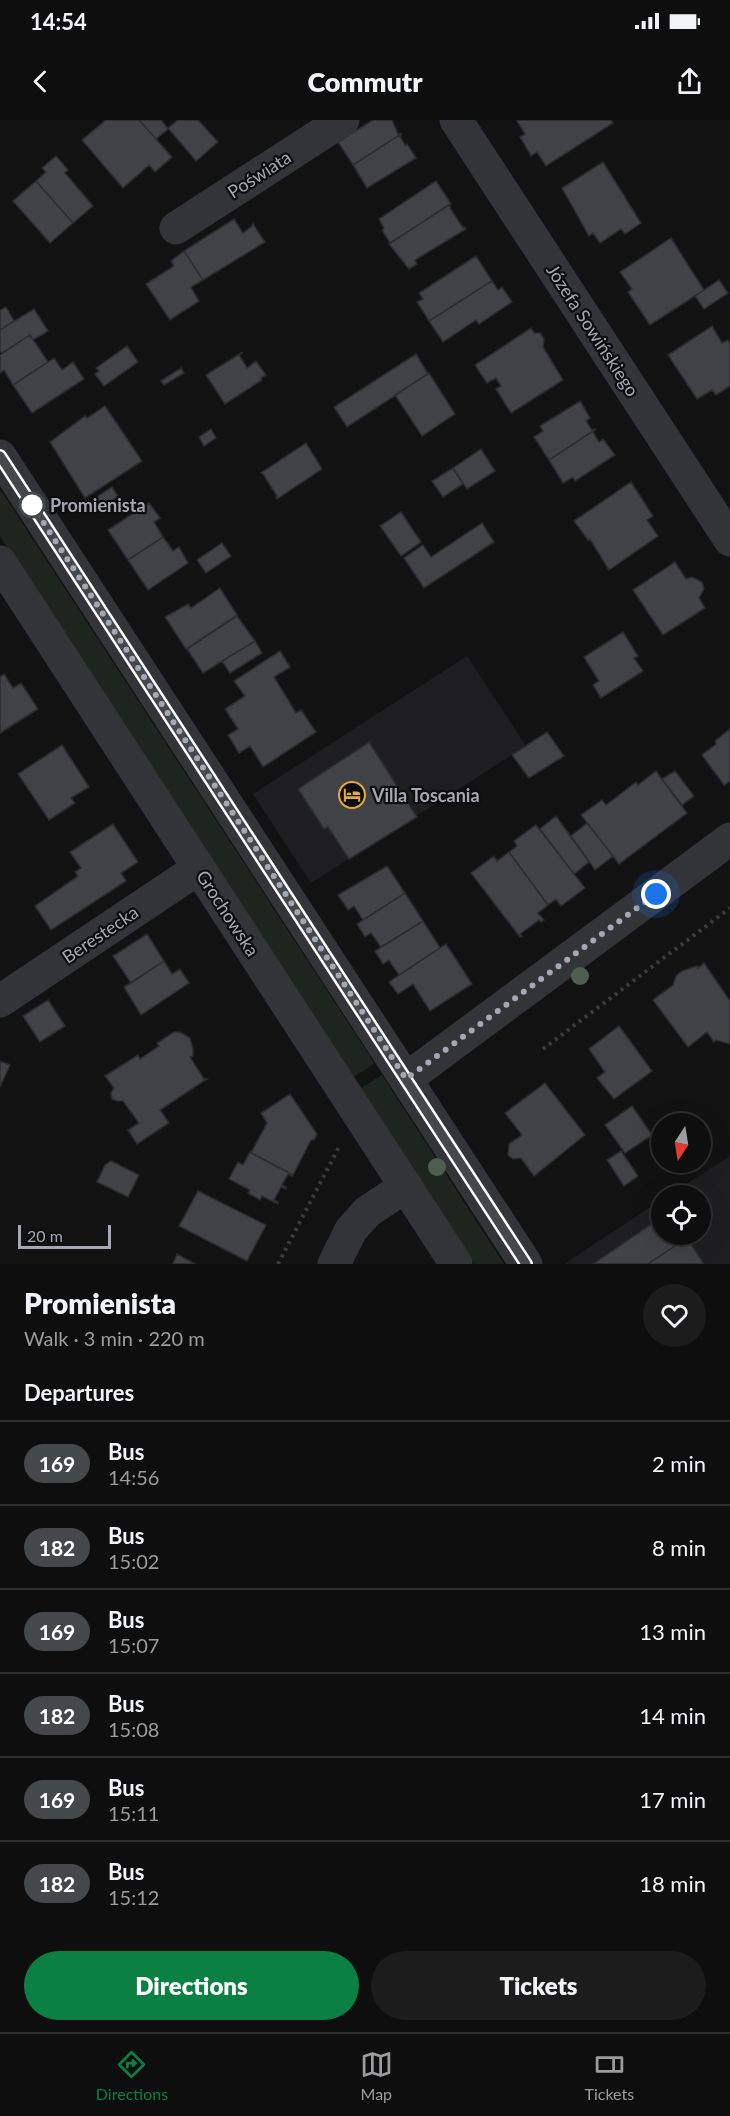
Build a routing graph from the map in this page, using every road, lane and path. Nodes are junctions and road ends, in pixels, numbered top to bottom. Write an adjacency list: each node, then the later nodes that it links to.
1 (343, 120): 3 (street, Poświata)
2 (456, 120): 5 (street, Józefa Sowińskiego)
3 (176, 228)
4 (0, 456): 12 (street)
5 (730, 540)
6 (0, 562): 8 (street, Grochowska)
7 (730, 839): 12 (street)
8 (199, 868): 10 (street, Berestecka); 14 (street, Grochowska)
9 (730, 908): 11 (path)
10 (0, 1001)
11 (543, 1049)
12 (406, 1079): 18 (street)
13 (344, 1138): 15 (path)
14 (406, 1186): 16 (street); 17 (street, Grochowska)
15 (278, 1264)
16 (334, 1264)
17 (456, 1264)
18 (526, 1264)

